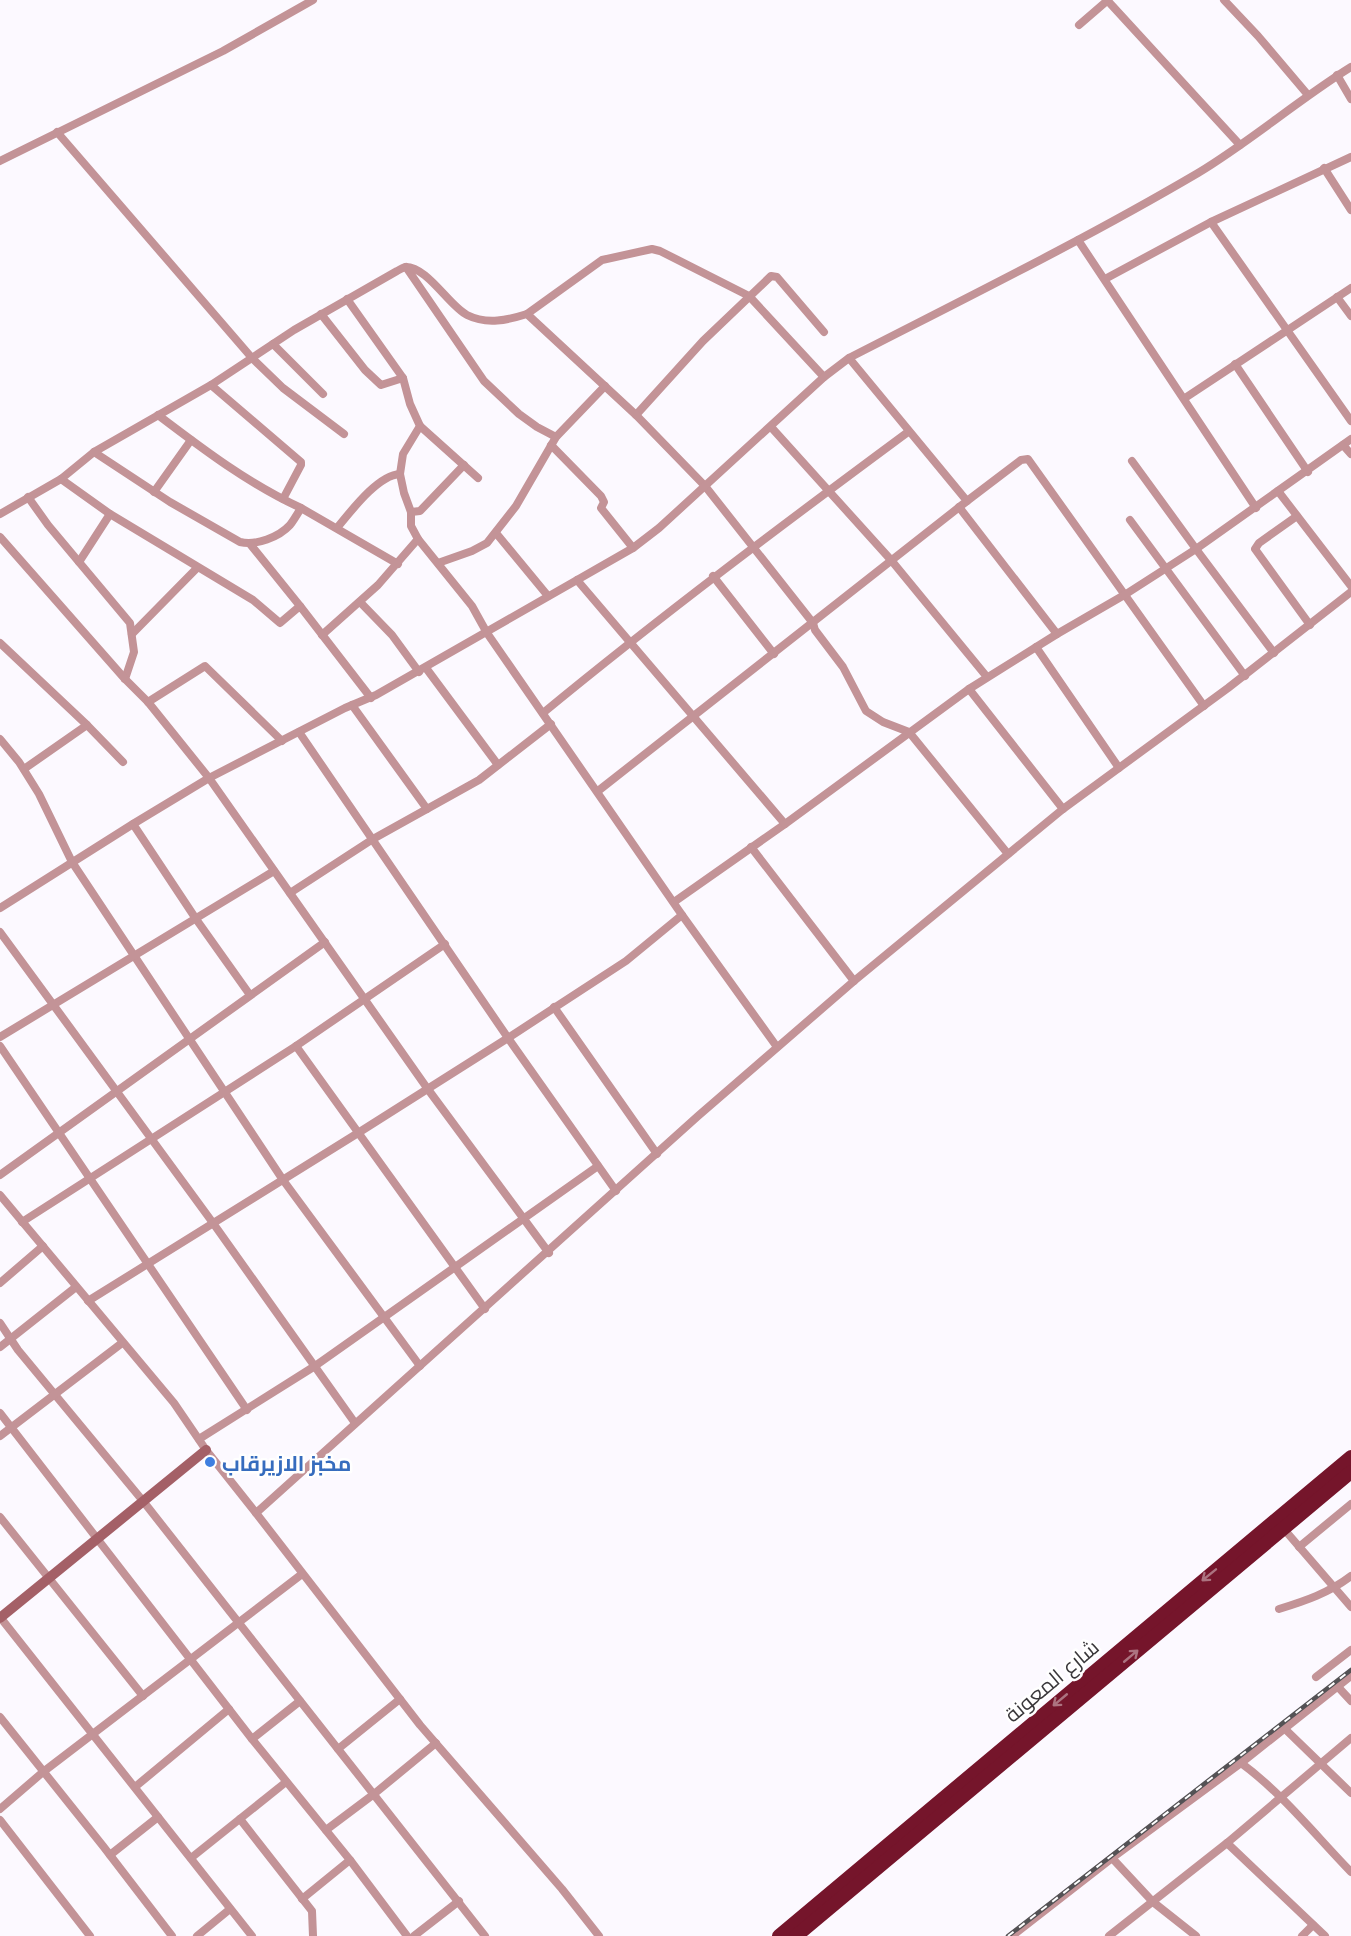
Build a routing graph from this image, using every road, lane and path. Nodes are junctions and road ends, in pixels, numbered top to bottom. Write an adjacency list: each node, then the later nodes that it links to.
1 (313, 0): 9 (street)
2 (1107, 0): 4 (street); 10 (street)
3 (1224, 0): 7 (street)
4 (1079, 25)
5 (1351, 67): 6 (street)
6 (1338, 75): 7 (street); 8 (street)
7 (1308, 95): 10 (street)
8 (1351, 99)
9 (57, 132): 12 (street); 29 (street)
10 (1240, 145): 16 (street)
11 (1351, 157): 13 (street)
12 (0, 161)
13 (1324, 168): 14 (street); 15 (street)
14 (1351, 210)
15 (1211, 222): 18 (street); 26 (street)
16 (1078, 240): 18 (street); 30 (street)
17 (406, 267): 22 (street); 24 (street); 45 (street)
18 (1105, 279): 37 (street)
19 (1351, 288): 21 (street)
20 (749, 296): 24 (street); 27 (street); 32 (street); 39 (street)
21 (1337, 297): 25 (street); 26 (street)
22 (348, 299): 23 (street); 33 (street)
23 (321, 314): 28 (street); 33 (street)
24 (527, 314): 35 (street)
25 (1351, 316)
26 (1286, 331): 31 (street); 40 (street)
27 (824, 332)
28 (273, 344): 29 (street); 36 (street)
29 (252, 358): 34 (street); 44 (street)
30 (849, 358): 32 (street); 43 (street)
31 (1235, 364): 37 (street); 54 (street)
32 (824, 377): 42 (street)
33 (403, 378): 41 (street)
34 (211, 385): 38 (street); 63 (street)
35 (605, 386): 39 (street); 45 (street)
36 (323, 394)
37 (1185, 398): 67 (street)
38 (158, 415): 47 (street); 50 (street)
39 (636, 415): 58 (street)
40 (1351, 421)
41 (420, 426): 53 (street); 55 (street)
42 (771, 427): 58 (street); 59 (street)
43 (908, 432): 59 (street); 64 (street)
44 (344, 435)
45 (556, 437): 48 (street)
46 (1351, 439): 49 (street)
47 (191, 440): 61 (street); 63 (street)
48 (551, 445): 74 (street); 79 (street)
49 (1343, 445): 51 (street); 54 (street)
50 (94, 452): 57 (street); 61 (street)
51 (1351, 454)
52 (1132, 461): 80 (street)
53 (464, 465): 56 (street); 68 (street)
54 (1308, 472): 60 (street)
55 (400, 474): 68 (street); 73 (street)
56 (477, 477)
57 (61, 479): 62 (street); 70 (street)
58 (705, 486): 78 (street); 79 (street)
59 (830, 490): 78 (street); 81 (street)
60 (1278, 491): 67 (street); 71 (street)
61 (154, 492): 77 (street)
62 (28, 497): 69 (street); 82 (street)
63 (283, 499): 66 (street)
64 (967, 501): 65 (street); 91 (street)
65 (959, 507): 81 (street); 99 (street)
66 (301, 508): 73 (street); 77 (street)
67 (1256, 508): 80 (street)
68 (411, 512): 76 (street)
69 (0, 514)
70 (110, 514): 82 (street); 85 (street)
71 (1297, 516): 89 (street); 96 (street)
72 (1130, 520): 86 (street)
73 (337, 528): 84 (street)
74 (496, 533): 83 (street); 92 (street)
75 (0, 537): 109 (street)
76 (418, 539): 83 (street); 84 (street)
77 (250, 544): 94 (street)
78 (753, 546): 87 (street); 95 (street)
79 (633, 548): 88 (street)
80 (1196, 549): 86 (street); 104 (street)
81 (891, 560): 95 (street); 108 (street)
82 (79, 562): 98 (street)
83 (438, 563): 97 (street)
84 (398, 564): 93 (street)
85 (197, 568): 94 (street); 98 (street)
86 (1165, 570): 91 (street); 107 (street)
87 (713, 576): 101 (street); 105 (street)
88 (577, 580): 92 (street); 101 (street)
89 (1351, 586)
90 (1351, 592): 96 (street)
91 (1126, 594): 99 (street); 114 (street)
92 (548, 596): 97 (street)
93 (360, 602): 100 (street); 106 (street)
94 (300, 606): 100 (street)
95 (813, 623): 105 (street); 120 (street)
96 (1310, 625): 104 (street)
97 (487, 633): 106 (street); 115 (street)
98 (132, 634): 109 (street)
99 (1057, 634): 103 (street)
100 (322, 635): 111 (street)
101 (630, 641): 115 (street); 116 (street)
102 (0, 643): 118 (street)
103 (1036, 647): 108 (street); 125 (street)
104 (1274, 653): 107 (street)
105 (774, 654): 116 (street)
106 (422, 670): 111 (street); 124 (street)
107 (1245, 676): 114 (street)
108 (987, 677): 110 (street)
109 (125, 679): 112 (street)
110 (969, 689): 120 (street); 130 (street)
111 (371, 698): 113 (street)
112 (148, 702): 122 (street); 127 (street)
113 (352, 705): 119 (street); 129 (street)
114 (1204, 706): 125 (street)
115 (543, 713): 117 (street)
116 (694, 717): 128 (street); 132 (street)
117 (551, 724): 124 (street); 128 (street)
118 (87, 725): 123 (street); 126 (street)
119 (299, 732): 122 (street); 133 (street)
120 (909, 732): 132 (street); 135 (street)
121 (0, 739): 126 (street)
122 (282, 741): 127 (street)
123 (123, 762)
124 (498, 765): 129 (street)
125 (1119, 768): 130 (street)
126 (24, 769): 136 (street)
127 (209, 778): 131 (street); 137 (street)
128 (598, 791): 139 (street)
129 (427, 809): 133 (street)
130 (1063, 809): 135 (street)
131 (133, 824): 136 (street); 142 (street)
132 (785, 824): 134 (street)
133 (373, 839): 138 (street); 145 (street)
134 (751, 846): 139 (street); 147 (street)
135 (1008, 854): 147 (street)
136 (72, 862): 140 (street); 146 (street)
137 (274, 871): 138 (street); 142 (street)
138 (290, 892): 144 (street)
139 (674, 902): 141 (street)
140 (0, 908)
141 (682, 915): 151 (street); 157 (street)
142 (196, 919): 146 (street); 148 (street)
143 (0, 932): 150 (street)
144 (325, 942): 148 (street); 149 (street)
145 (445, 944): 149 (street); 153 (street)
146 (135, 957): 150 (street); 154 (street)
147 (854, 981): 157 (street)
148 (250, 995): 154 (street)
149 (365, 1000): 156 (street); 158 (street)
150 (54, 1005): 152 (street); 159 (street)
151 (554, 1006): 153 (street); 164 (street)
152 (0, 1037)
153 (508, 1038): 158 (street); 165 (street)
154 (190, 1039): 159 (street); 160 (street)
155 (0, 1046): 161 (street)
156 (296, 1046): 160 (street); 162 (street)
157 (777, 1047): 164 (street)
158 (427, 1088): 162 (street); 171 (street)
159 (116, 1092): 161 (street); 163 (street)
160 (225, 1092): 163 (street); 168 (street)
161 (60, 1132): 166 (street); 167 (street)
162 (358, 1133): 168 (street); 177 (street)
163 (151, 1140): 167 (street); 173 (street)
164 (657, 1154): 169 (street)
165 (598, 1166): 169 (street); 171 (street)
166 (0, 1175)
167 (92, 1179): 172 (street); 176 (street)
168 (283, 1180): 173 (street); 182 (street)
169 (616, 1191): 175 (street)
170 (0, 1195): 172 (street)
171 (525, 1219): 175 (street); 177 (street)
172 (22, 1222): 174 (street)
173 (213, 1223): 176 (street); 187 (street)
174 (42, 1246): 178 (street); 179 (street)
175 (549, 1253): 181 (street)
176 (149, 1264): 180 (street); 190 (street)
177 (455, 1269): 181 (street); 182 (street)
178 (0, 1283)
179 (75, 1287): 180 (street); 184 (street)
180 (88, 1301): 185 (street)
181 (485, 1309): 188 (street)
182 (384, 1317): 187 (street); 188 (street)
183 (0, 1323): 184 (street)
184 (10, 1339): 186 (street); 189 (street)
185 (122, 1342): 189 (street); 195 (street)
186 (0, 1347)
187 (315, 1366): 190 (street); 192 (street)
188 (420, 1366): 192 (street)
189 (55, 1394): 193 (street); 199 (street)
190 (247, 1410): 195 (street)
191 (0, 1413): 193 (street)
192 (355, 1423): 201 (street)
193 (10, 1428): 194 (street); 204 (street)
194 (0, 1437)
195 (199, 1439): 196 (street)
196 (206, 1450): 199 (street); 201 (street)
197 (1351, 1457): 265 (highway, شارع المعونة, one-way to 265)
198 (1351, 1472): 203 (highway, شارع المعونة)
199 (143, 1501): 204 (street); 213 (street)
200 (1351, 1504): 205 (street)
201 (256, 1513): 206 (street)
202 (0, 1517): 208 (street)
203 (1283, 1528): 205 (street); 266 (highway, شارع المعونة, one-way to 203)
204 (97, 1539): 208 (street); 215 (street)
205 (1299, 1547): 209 (street)
206 (302, 1574): 213 (street); 220 (street)
207 (1351, 1576): 209 (street)
208 (49, 1578): 212 (street); 219 (street)
209 (1335, 1588): 210 (street); 211 (street)
210 (1351, 1607)
211 (1279, 1609)
212 (0, 1617): 226 (street)
213 (238, 1623): 215 (street); 221 (street)
214 (1351, 1650): 217 (street)
215 (190, 1659): 219 (street); 223 (street)
216 (1351, 1676): 218 (street)
217 (1316, 1677)
218 (1336, 1688): 222 (street); 225 (street)
219 (143, 1696): 226 (street)
220 (400, 1699): 229 (street); 230 (street)
221 (300, 1701): 228 (street); 230 (street)
222 (1351, 1701)
223 (229, 1709): 228 (street); 235 (street)
224 (0, 1718): 233 (street)
225 (1284, 1728): 231 (street); 232 (street)
226 (92, 1735): 233 (street); 235 (street)
227 (1351, 1738): 232 (street)
228 (252, 1739): 234 (street)
229 (436, 1743): 237 (street); 264 (street)
230 (338, 1749): 237 (street)
231 (1241, 1763): 238 (street); 247 (street)
232 (1321, 1764): 236 (street); 238 (street)
233 (43, 1772): 239 (street); 245 (street)
234 (286, 1782): 241 (street); 243 (street)
235 (135, 1787): 240 (street)
236 (1351, 1793)
237 (374, 1794): 243 (street); 251 (street)
238 (1280, 1798): 244 (street); 249 (street)
239 (0, 1809)
240 (158, 1817): 245 (street); 246 (street)
241 (240, 1819): 246 (street); 250 (street)
242 (0, 1820): 256 (street)
243 (326, 1830): 248 (street)
244 (1227, 1843): 252 (street); 254 (street)
245 (110, 1855): 257 (street)
246 (190, 1858): 253 (street)
247 (1112, 1858): 252 (street); 267 (street)
248 (350, 1860): 250 (street); 261 (street)
249 (1351, 1872)
250 (302, 1899): 260 (street)
251 (459, 1901): 262 (street); 263 (street)
252 (1154, 1902): 255 (street); 268 (street)
253 (230, 1909): 258 (street); 259 (street)
254 (1312, 1924): 269 (street); 270 (street)
255 (1116, 1934)
256 (90, 1936)
257 (172, 1936)
258 (197, 1936)
259 (252, 1936)
260 (313, 1936)
261 (407, 1936)
262 (414, 1936)
263 (485, 1936)
264 (599, 1936)
265 (779, 1936)
266 (796, 1936)
267 (1012, 1936)
268 (1196, 1936)
269 (1302, 1936)
270 (1325, 1936)

